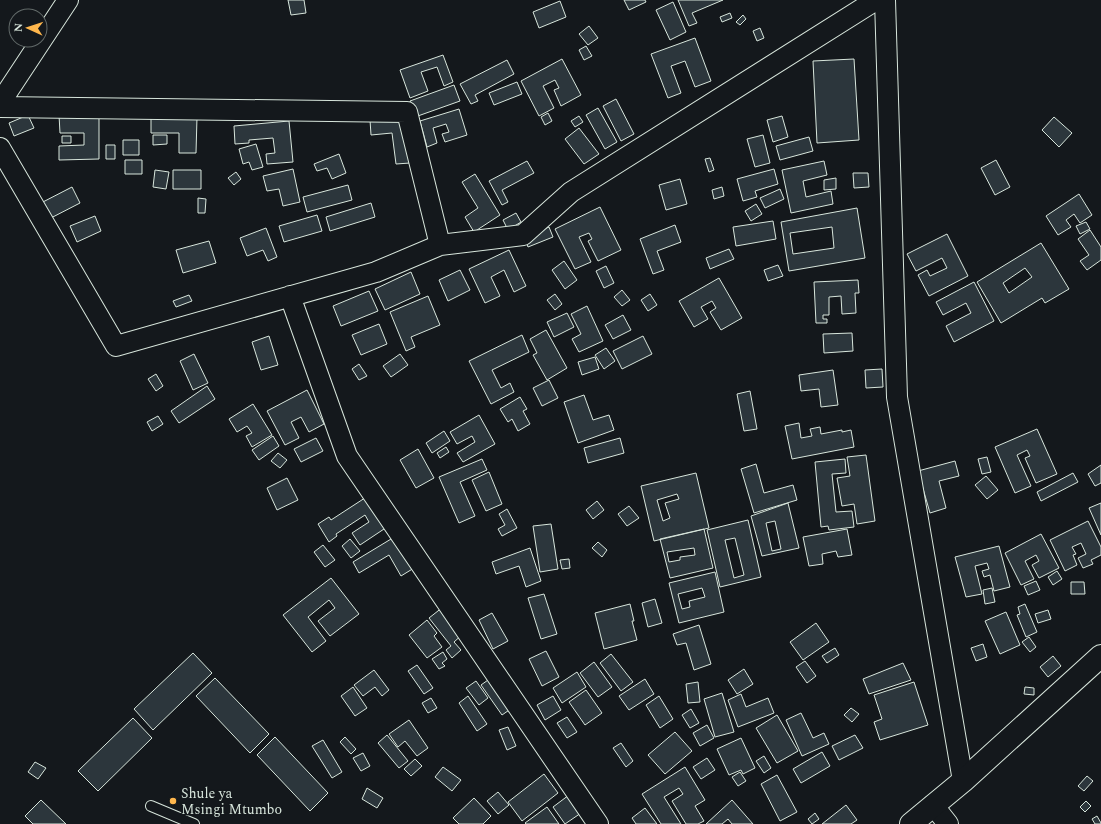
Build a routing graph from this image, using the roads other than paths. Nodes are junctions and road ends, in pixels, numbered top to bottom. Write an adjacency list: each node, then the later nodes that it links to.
1 (68, 0): 4 (street)
2 (876, 0): 7 (street)
3 (885, 0): 10 (street)
4 (0, 103)
5 (0, 107): 7 (street)
6 (0, 148): 8 (street)
7 (440, 245): 8 (street)
8 (290, 296): 14 (street)
9 (1101, 656): 10 (street)
10 (964, 780): 11 (street)
11 (933, 805): 15 (street); 16 (street)
12 (151, 806): 13 (lane)
13 (194, 824)
14 (598, 824)
15 (911, 824)
16 (948, 824)

